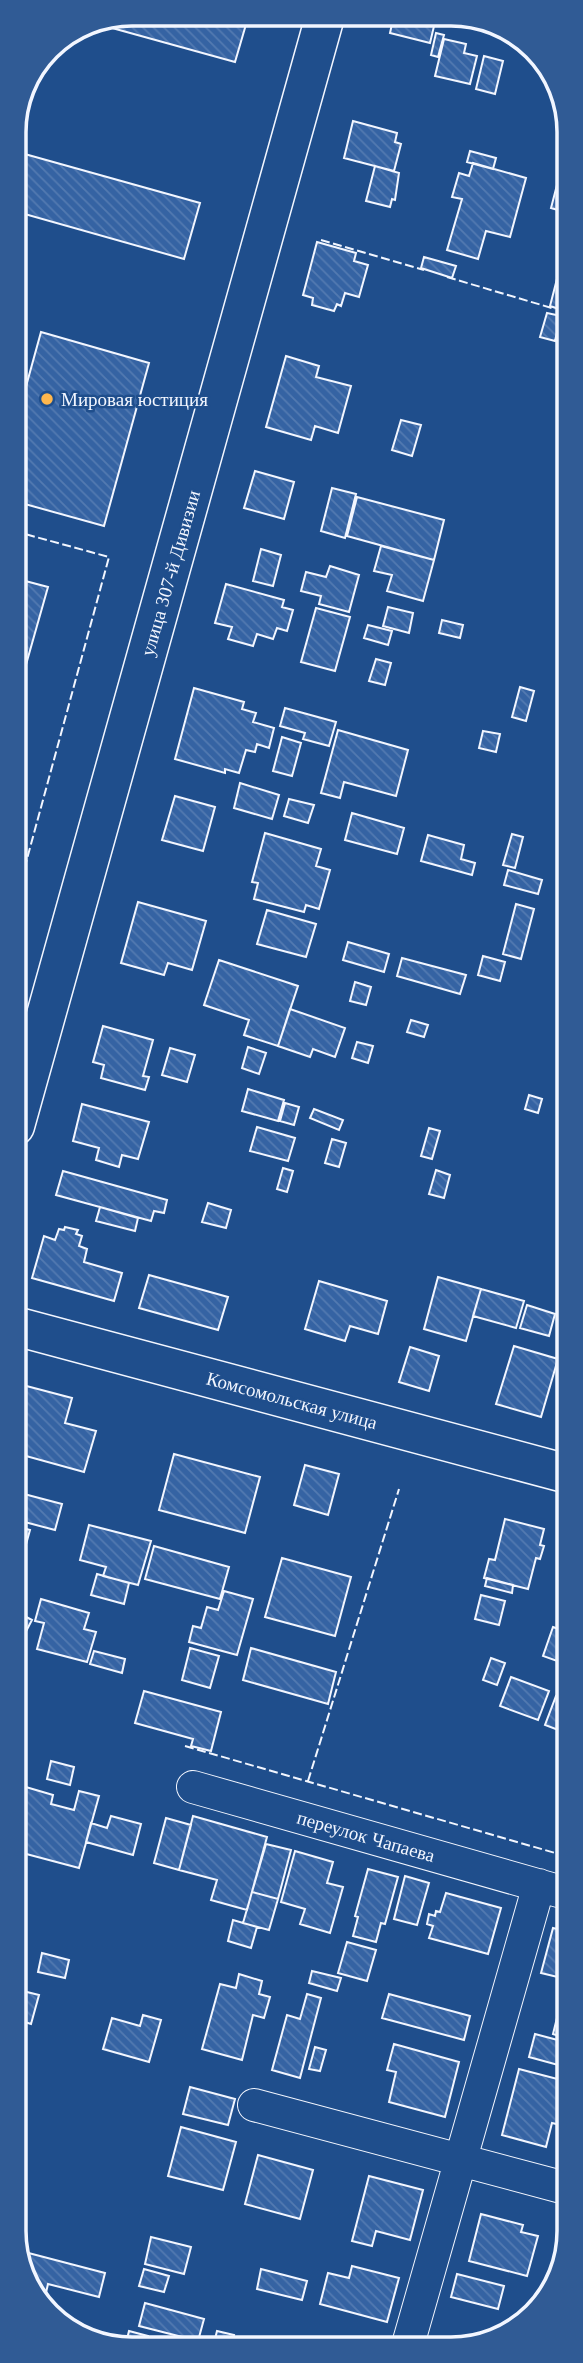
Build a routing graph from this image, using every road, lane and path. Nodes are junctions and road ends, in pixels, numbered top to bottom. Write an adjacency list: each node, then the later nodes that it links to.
1 (322, 26): 2 (street, улица 307-й Дивизии)
2 (26, 1087)
3 (26, 1328): 4 (street, Комсомольская улица)
4 (557, 1471)
5 (193, 1787): 6 (street, переулок Чапаева)
6 (554, 1889): 8 (street, переулок Чапаева)
7 (254, 2105): 8 (street)
8 (460, 2162): 9 (street); 10 (street, переулок Чапаева)
9 (557, 2186)
10 (410, 2337)

